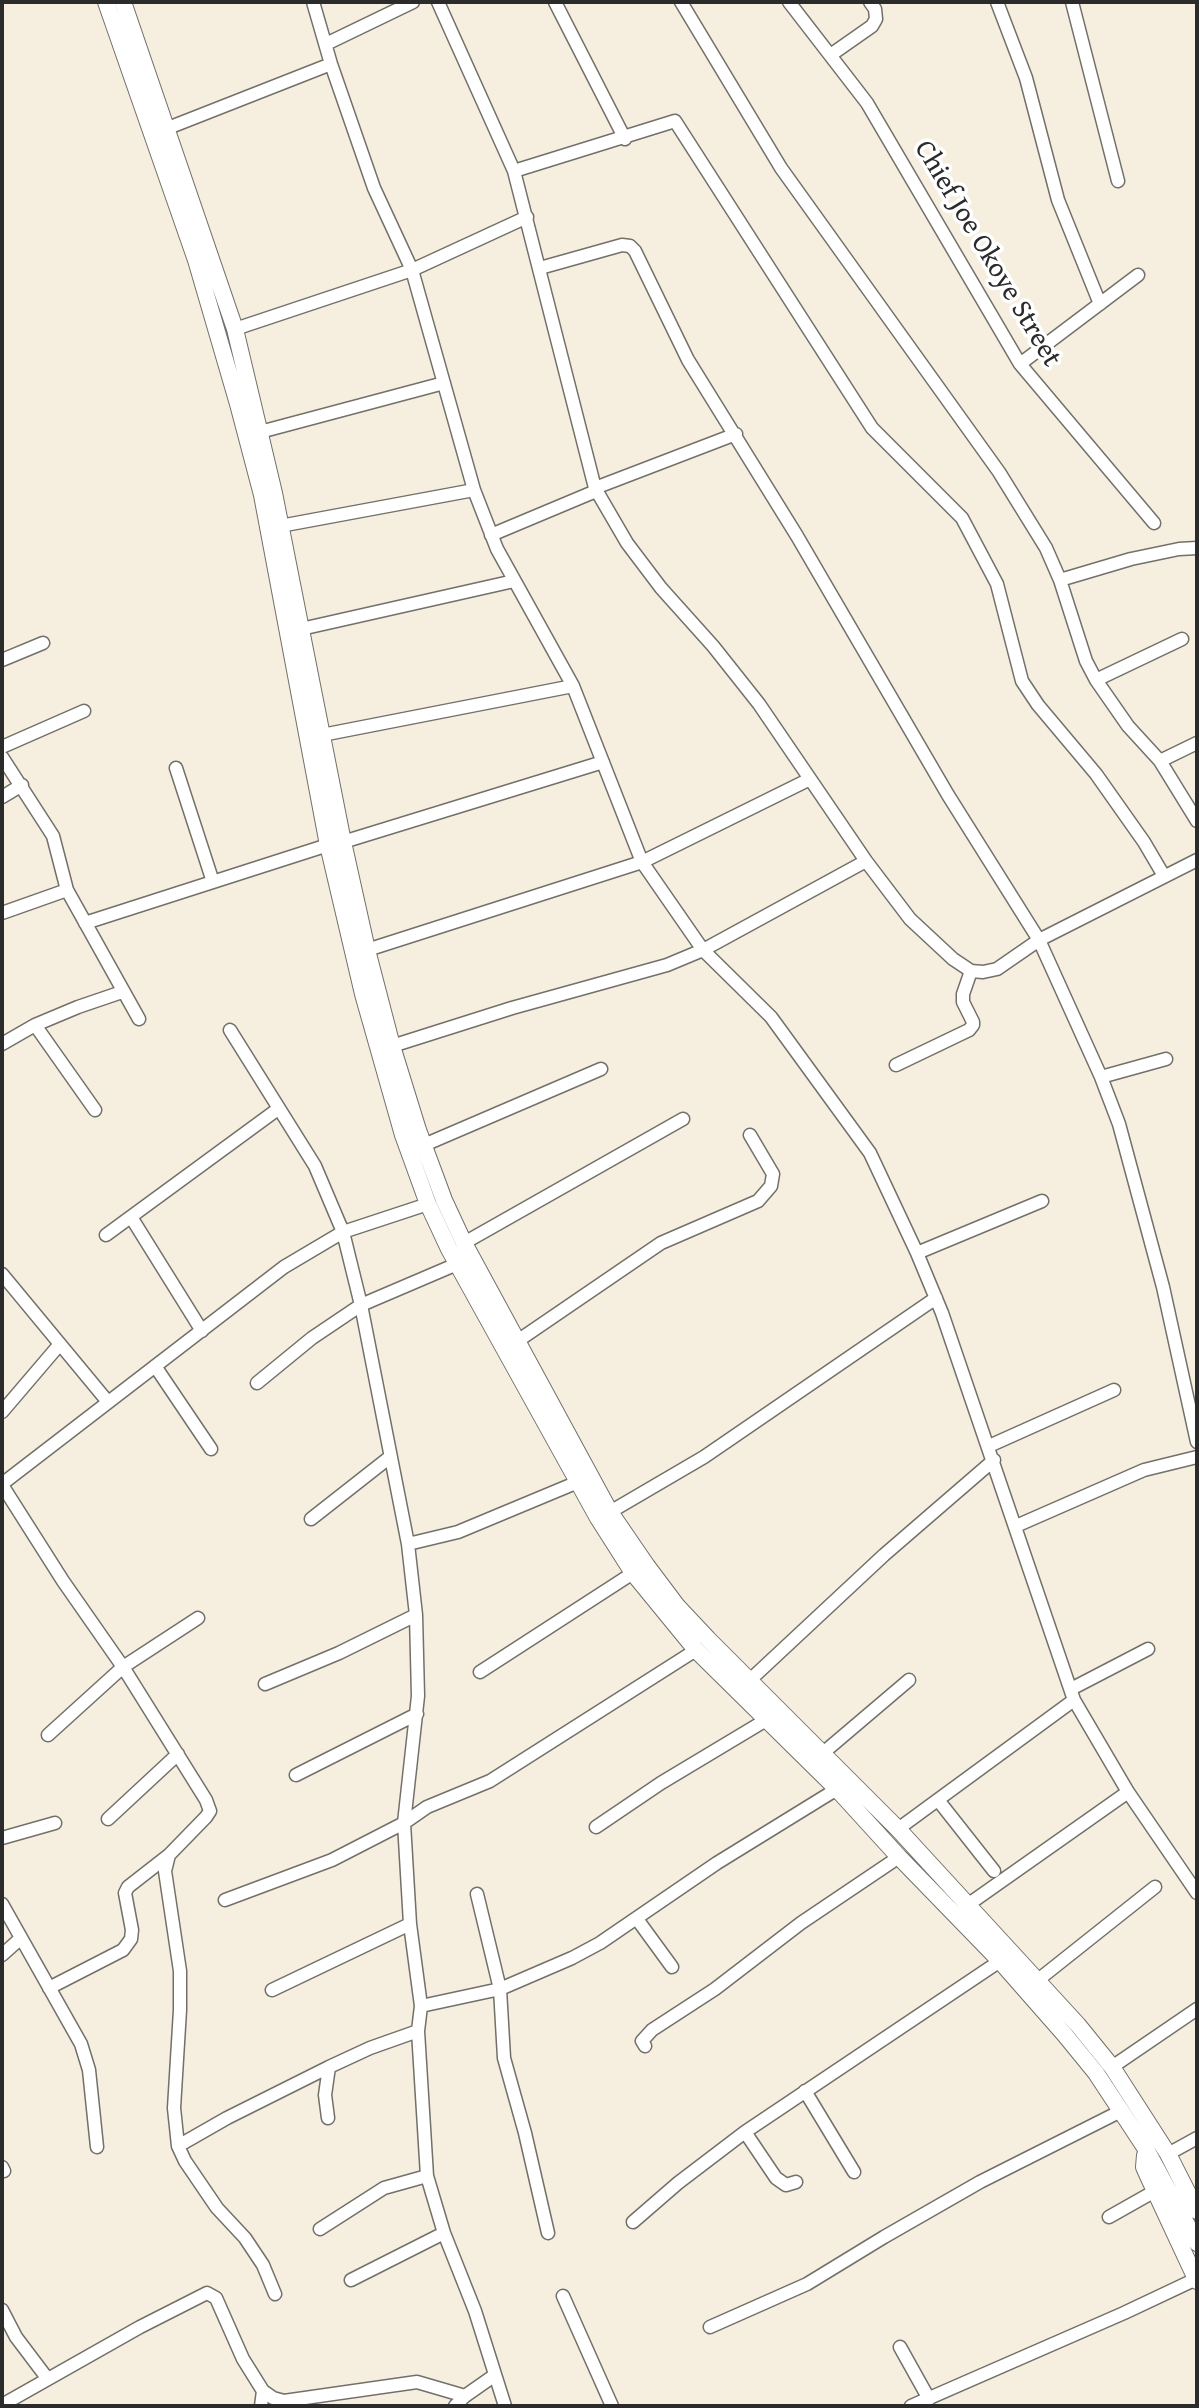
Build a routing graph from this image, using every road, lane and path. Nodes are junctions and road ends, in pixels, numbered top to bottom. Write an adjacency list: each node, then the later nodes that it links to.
1 (106, 2): 55 (main road)
2 (123, 2): 15 (main road)
3 (313, 2): 12 (street)
4 (413, 2): 12 (street)
5 (438, 2): 17 (street)
6 (555, 2): 16 (street)
7 (681, 2): 35 (street)
8 (789, 2): 13 (street, Chief Joe Okoye Street)
9 (870, 2): 13 (street)
10 (996, 2): 23 (street)
11 (1072, 2): 18 (street)
12 (326, 44): 14 (street)
13 (832, 54): 25 (street, Chief Joe Okoye Street)
14 (331, 64): 15 (street); 21 (street)
15 (168, 128): 24 (main road)
16 (625, 139): 17 (street); 59 (street)
17 (514, 171): 19 (street)
18 (1118, 181)
19 (527, 217): 20 (street); 21 (street)
20 (540, 268): 28 (street); 29 (street)
21 (412, 270): 24 (street); 26 (street)
22 (1138, 275): 23 (street)
23 (1100, 304): 25 (street)
24 (235, 328): 27 (main road)
25 (1020, 364): 31 (street, Chief Joe Okoye Street)
26 (444, 383): 27 (street); 30 (street)
27 (260, 432): 32 (main road)
28 (736, 434): 29 (street); 64 (street)
29 (596, 489): 33 (street); 51 (street)
30 (474, 490): 32 (street); 33 (street)
31 (1154, 523)
32 (280, 526): 37 (main road)
33 (491, 535): 36 (street)
34 (1197, 548): 35 (street)
35 (1060, 580): 41 (street)
36 (514, 581): 37 (street); 42 (street)
37 (301, 629): 44 (main road)
38 (1182, 639): 41 (street)
39 (43, 643): 40 (street)
40 (2, 660)
41 (1096, 680): 48 (street)
42 (573, 686): 44 (street); 49 (street)
43 (84, 711): 46 (street)
44 (322, 735): 55 (main road)
45 (1197, 743): 48 (street)
46 (2, 747)
47 (2, 757): 52 (street)
48 (1160, 761): 54 (street)
49 (603, 762): 55 (street); 58 (street)
50 (176, 768): 60 (street)
51 (810, 779): 57 (street); 58 (street)
52 (22, 785): 53 (street); 61 (street)
53 (2, 797)
54 (1197, 821)
55 (336, 844): 60 (street); 65 (main road); 84 (main road)
56 (1197, 860): 59 (street)
57 (866, 861): 66 (street); 67 (street)
58 (642, 862): 65 (street); 66 (street)
59 (1164, 876): 64 (street)
60 (214, 881): 63 (street)
61 (67, 890): 62 (street); 63 (street)
62 (2, 913)
63 (85, 923): 68 (street)
64 (1039, 940): 67 (street); 77 (street)
65 (367, 950): 73 (main road)
66 (703, 950): 73 (street); 89 (street)
67 (971, 971): 75 (street)
68 (122, 992): 69 (street); 70 (street)
69 (139, 1019)
70 (35, 1025): 72 (street); 79 (street)
71 (230, 1030): 78 (street)
72 (2, 1044)
73 (392, 1046): 82 (main road)
74 (1166, 1059): 77 (street)
75 (896, 1065)
76 (601, 1069): 82 (street)
77 (1101, 1077): 100 (street)
78 (278, 1109): 85 (street); 86 (street)
79 (95, 1110)
80 (682, 1119): 88 (street)
81 (750, 1135): 95 (street)
82 (424, 1145): 88 (main road)
83 (1042, 1201): 89 (street)
84 (428, 1204): 86 (street); 90 (main road)
85 (131, 1217): 87 (street); 94 (street)
86 (343, 1232): 93 (street); 94 (street)
87 (106, 1235)
88 (464, 1242): 95 (main road)
89 (917, 1253): 92 (street)
90 (457, 1264): 93 (street); 109 (main road)
91 (2, 1274): 96 (street)
92 (936, 1298): 104 (street); 111 (street)
93 (361, 1305): 98 (street); 106 (street)
94 (202, 1331): 97 (street)
95 (516, 1342): 111 (main road)
96 (60, 1344): 101 (street); 102 (street)
97 (155, 1366): 101 (street); 105 (street)
98 (257, 1383)
99 (1114, 1390): 104 (street)
100 (1191, 1390): 103 (street)
101 (108, 1402): 110 (street)
102 (2, 1412)
103 (1197, 1442)
104 (989, 1446): 108 (street)
105 (211, 1449)
106 (390, 1457): 112 (street); 114 (street)
107 (1197, 1457): 113 (street)
108 (994, 1460): 113 (street); 122 (street)
109 (578, 1482): 114 (street); 115 (main road)
110 (2, 1485): 120 (street)
111 (610, 1512): 122 (main road)
112 (311, 1519)
113 (1016, 1526): 125 (street)
114 (408, 1544): 116 (street)
115 (633, 1573): 119 (main road); 121 (street)
116 (416, 1615): 124 (street); 126 (street)
117 (198, 1618): 120 (street)
118 (1148, 1649): 125 (street)
119 (695, 1650): 127 (main road); 137 (street)
120 (123, 1667): 128 (street); 130 (street)
121 (480, 1672)
122 (750, 1680): 129 (main road)
123 (909, 1680): 129 (street)
124 (265, 1684)
125 (1073, 1694): 133 (street); 134 (street)
126 (417, 1714): 131 (street); 137 (street)
127 (765, 1720): 132 (main road); 138 (street)
128 (48, 1735)
129 (823, 1753): 139 (main road)
130 (178, 1754): 135 (street); 141 (street)
131 (296, 1775)
132 (837, 1789): 142 (main road); 150 (street)
133 (1128, 1792): 145 (street); 149 (street)
134 (938, 1800): 139 (street); 143 (street)
135 (108, 1819)
136 (55, 1823): 140 (street)
137 (404, 1823): 147 (street); 151 (street)
138 (596, 1827)
139 (898, 1829): 149 (main road)
140 (2, 1838)
141 (169, 1855): 157 (street); 171 (street)
142 (899, 1857): 154 (main road); 163 (street)
143 (995, 1871)
144 (1155, 1886): 156 (street)
145 (1197, 1893)
146 (477, 1894): 158 (street)
147 (225, 1900)
148 (2, 1904): 152 (street)
149 (969, 1904): 156 (main road)
150 (637, 1919): 155 (street); 158 (street)
151 (410, 1924): 159 (street); 160 (street)
152 (21, 1938): 153 (street); 157 (street)
153 (2, 1955)
154 (1000, 1961): 166 (street); 167 (main road)
155 (672, 1967)
156 (1038, 1980): 165 (main road)
157 (50, 1989): 172 (street)
158 (500, 1989): 160 (street); 185 (street)
159 (272, 1990)
160 (421, 2006): 162 (street)
161 (1197, 2009): 165 (street)
162 (418, 2031): 164 (street); 176 (street)
163 (645, 2046)
164 (329, 2067): 168 (street); 171 (street)
165 (1112, 2067): 174 (main road)
166 (805, 2091): 169 (street); 175 (street)
167 (1121, 2111): 173 (main road); 192 (street)
168 (328, 2118)
169 (746, 2132): 177 (street); 182 (street)
170 (1197, 2138): 174 (street)
171 (178, 2146): 189 (street)
172 (97, 2147)
173 (1146, 2149): 178 (main road); 179 (main road)
174 (1171, 2158): 179 (main road)
175 (854, 2172)
176 (427, 2176): 183 (street); 184 (street)
177 (796, 2182)
178 (1155, 2191): 181 (street); 188 (main road)
179 (1185, 2192): 180 (main road); 186 (main road)
180 (1197, 2211)
181 (1109, 2217)
182 (633, 2222)
183 (320, 2229)
184 (444, 2232): 187 (street); 194 (street)
185 (548, 2233)
186 (1197, 2243)
187 (351, 2280)
188 (1197, 2280): 198 (street)
189 (275, 2294)
190 (563, 2296): 203 (street)
191 (2, 2310): 195 (street)
192 (710, 2327)
193 (900, 2347): 198 (street)
194 (495, 2375): 197 (street); 202 (street)
195 (47, 2378): 196 (street); 199 (street)
196 (263, 2391): 197 (street); 200 (street)
197 (465, 2396): 201 (street)
198 (929, 2399): 204 (street)
199 (2, 2405)
200 (261, 2406)
201 (455, 2406)
202 (505, 2406)
203 (612, 2406)
204 (911, 2406)

